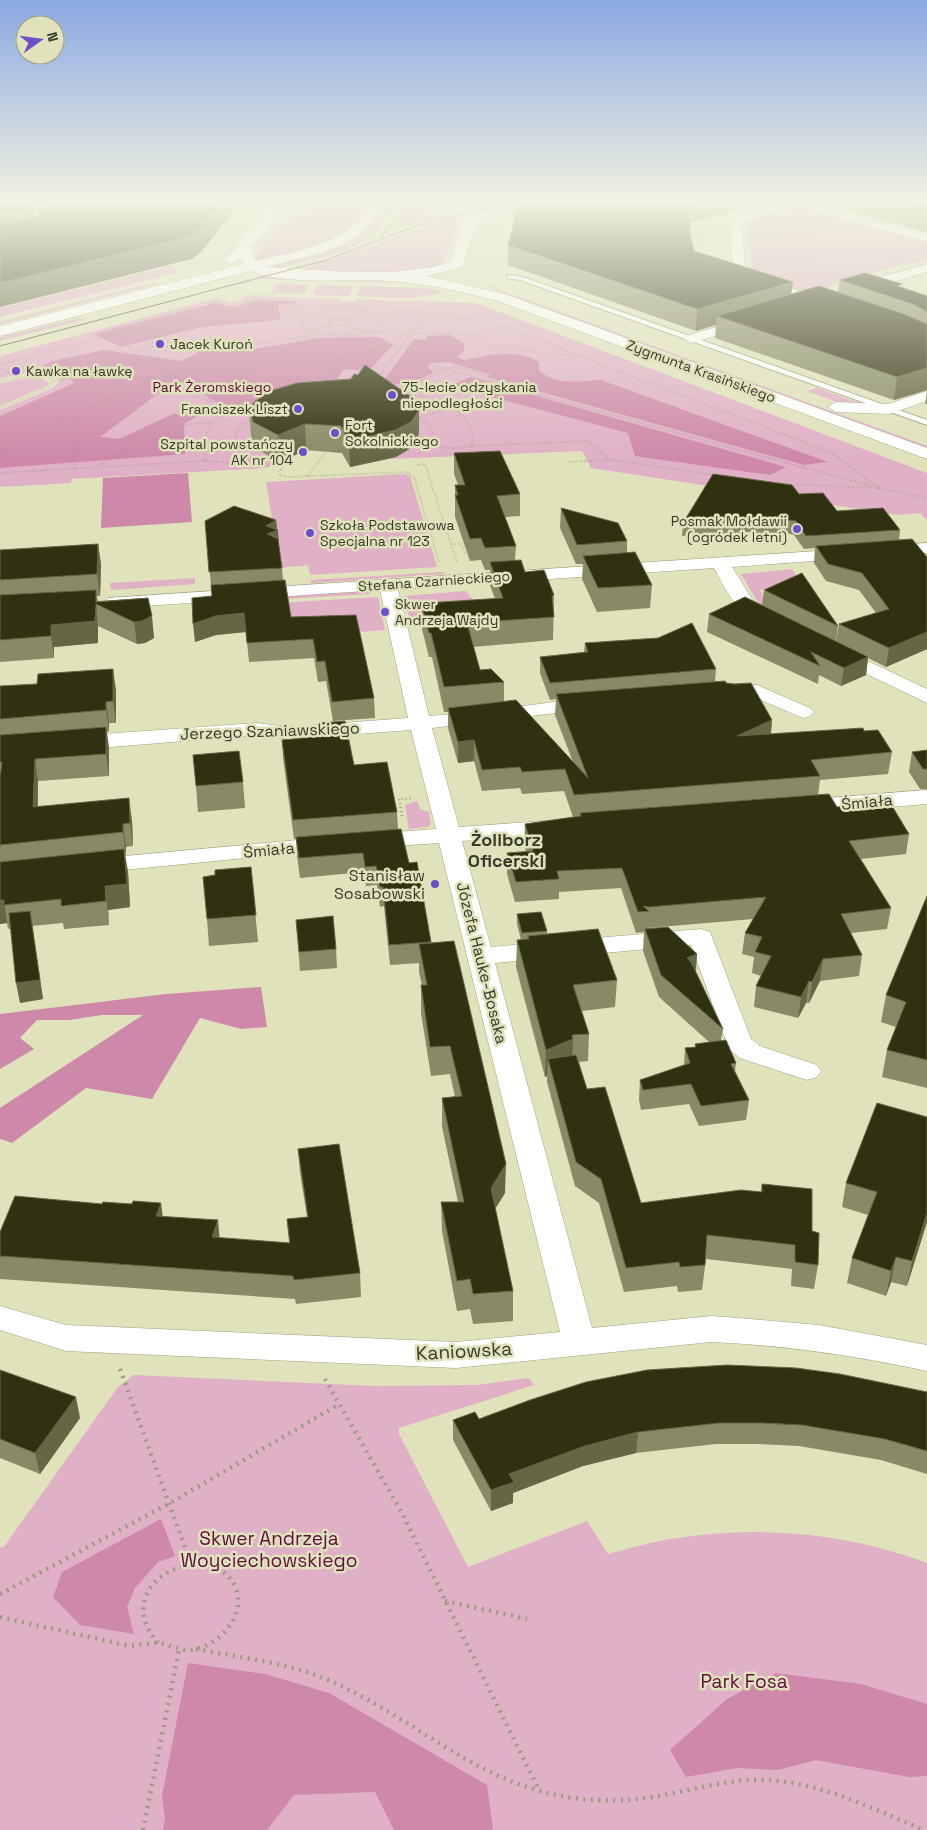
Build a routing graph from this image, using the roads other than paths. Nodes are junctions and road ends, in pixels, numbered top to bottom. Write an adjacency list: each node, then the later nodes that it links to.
1 (165, 288): 10 (main road)
2 (497, 288): 18 (main road, Zygmunta Krasińskiego)
3 (522, 288): 13 (main road, Zygmunta Krasińskiego)
4 (550, 288): 11 (lane)
5 (777, 288): 7 (street)
6 (868, 288): 7 (street)
7 (816, 301): 8 (street)
8 (792, 308)
9 (758, 319): 11 (street)
10 (0, 331)
11 (692, 339): 14 (lane)
12 (927, 396): 14 (street)
13 (836, 408): 14 (street); 16 (main road, Zygmunta Krasińskiego)
14 (889, 409): 15 (lane); 16 (street)
15 (927, 423)
16 (893, 428): 17 (main road, Zygmunta Krasińskiego)
17 (927, 441)
18 (927, 454)
19 (927, 548): 20 (street, Stefana Czarnieckiego)
20 (720, 562): 21 (street, Stefana Czarnieckiego); 23 (street)
21 (388, 584): 22 (street, Stefana Czarnieckiego); 29 (street, Józefa Hauke-Bosaka)
22 (98, 603)
23 (785, 628)
24 (820, 644): 26 (street)
25 (699, 695): 28 (street)
26 (927, 697)
27 (614, 702): 29 (street, Jerzego Szaniawskiego)
28 (803, 712)
29 (421, 723): 30 (street, Jerzego Szaniawskiego); 34 (street, Józefa Hauke-Bosaka)
30 (53, 744)
31 (927, 797): 32 (street, Śmiała)
32 (783, 809)
33 (580, 825): 34 (street, Śmiała)
34 (449, 835): 35 (street, Śmiała); 36 (street, Józefa Hauke-Bosaka)
35 (75, 868)
36 (480, 956): 37 (street); 39 (street, Józefa Hauke-Bosaka)
37 (807, 1071)
38 (0, 1318): 39 (street, Kaniowska)
39 (579, 1342): 40 (street, Kaniowska)
40 (927, 1358)

